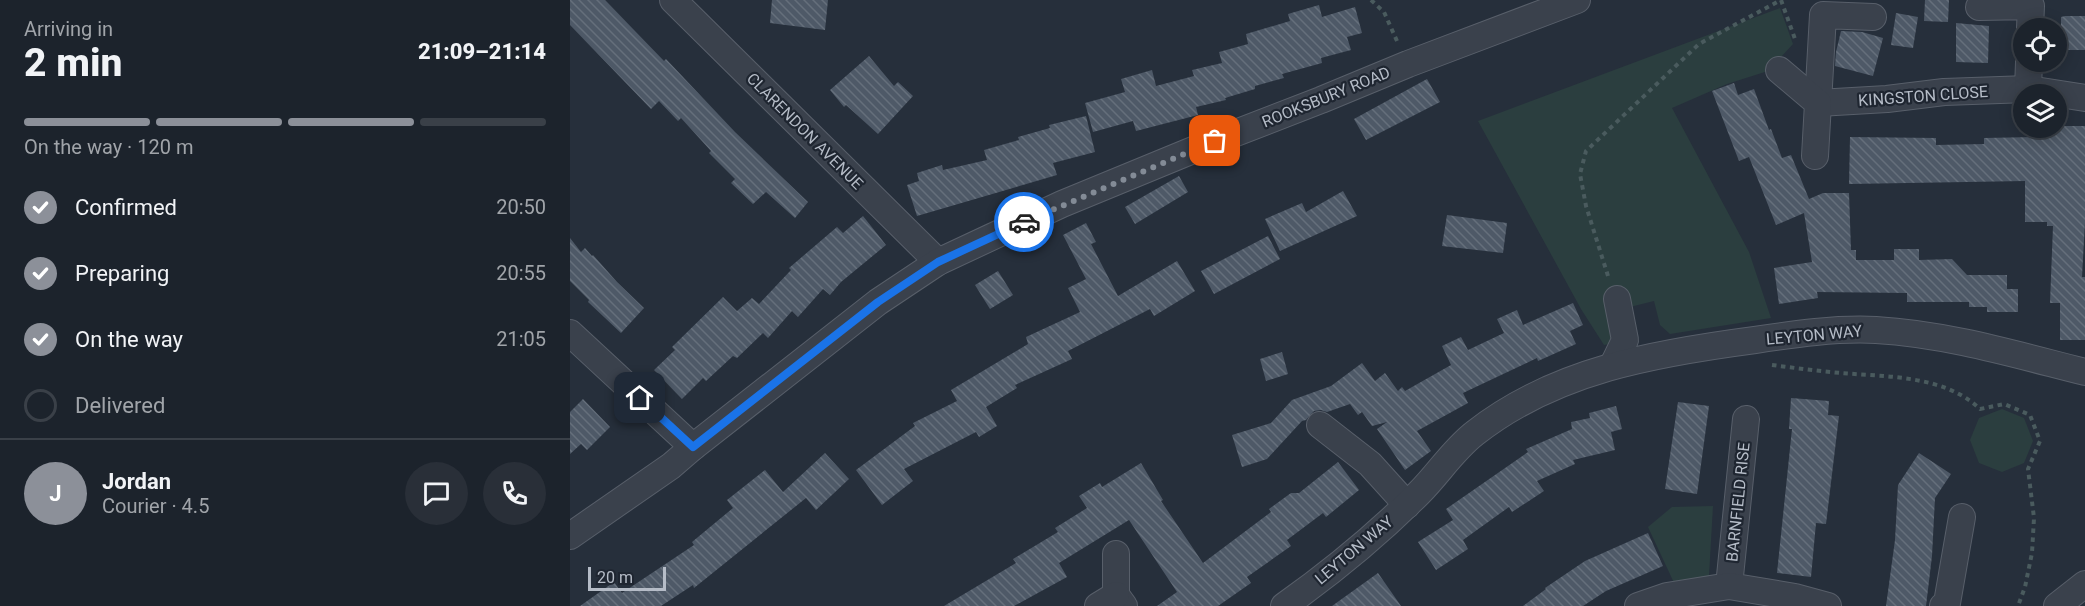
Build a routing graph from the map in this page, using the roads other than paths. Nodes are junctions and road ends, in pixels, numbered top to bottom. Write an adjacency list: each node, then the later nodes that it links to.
1 (672, 0): 12 (street, CLARENDON AVENUE)
2 (1577, 0): 12 (street, ROOKSBURY ROAD)
3 (1979, 8): 5 (street)
4 (1873, 17): 10 (street)
5 (2030, 18)
6 (1779, 70): 10 (street)
7 (2013, 90): 10 (street, KINGSTON CLOSE)
8 (2067, 95): 9 (street, KINGSTON CLOSE)
9 (2085, 98)
10 (1818, 103): 11 (street)
11 (1815, 156)
12 (938, 262): 19 (street, ROOKSBURY ROAD)
13 (1617, 299): 15 (street)
14 (570, 333): 19 (street)
15 (1613, 365): 16 (street, LEYTON WAY); 20 (street, LEYTON WAY)
16 (2085, 372)
17 (1746, 419): 25 (street, BARNFIELD RISE)
18 (1320, 425): 20 (street, LEYTON WAY)
19 (693, 447): 22 (street, ROOKSBURY ROAD)
20 (1407, 505): 27 (street, LEYTON WAY)
21 (1962, 517): 30 (street)
22 (570, 536)
23 (1116, 554): 26 (street)
24 (2085, 584): 31 (street)
25 (1729, 586): 28 (street, BARNFIELD RISE); 29 (street, BARNFIELD RISE)
26 (1113, 602)
27 (1298, 602)
28 (1638, 606)
29 (1828, 606)
30 (1942, 606)
31 (2057, 606)

